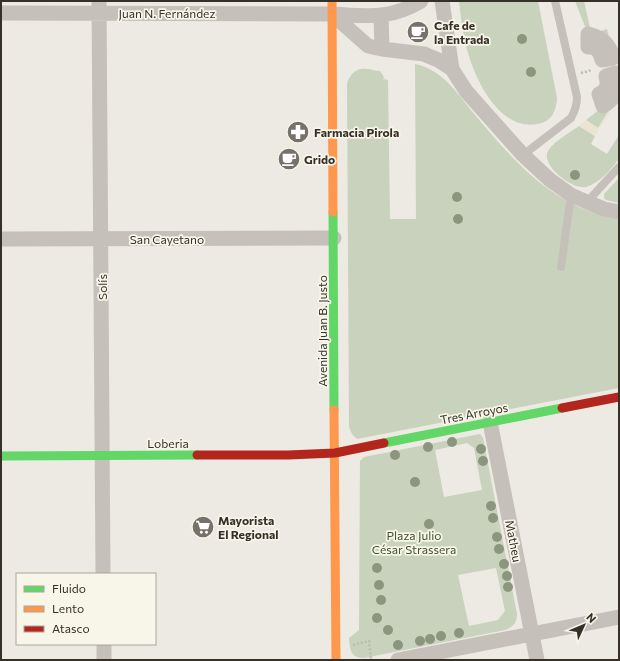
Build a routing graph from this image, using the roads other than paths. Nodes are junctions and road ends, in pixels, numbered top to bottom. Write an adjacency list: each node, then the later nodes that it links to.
1 (421, 1): 7 (street, Juan N. Fernández)
2 (442, 1): 10 (street)
3 (555, 1): 12 (lane)
4 (99, 7): 5 (street, Juan N. Fernández); 6 (street, Juan N. Fernández); 19 (street, Solís)
5 (332, 8): 7 (street, Juan N. Fernández); 9 (street); 17 (main road, Avenida Juan B. Justo)
6 (1, 13)
7 (381, 16): 9 (street)
8 (588, 40): 11 (street)
9 (382, 50): 10 (street)
10 (452, 69): 12 (street)
11 (601, 100)
12 (523, 155): 14 (street)
13 (619, 167): 15 (lane)
14 (571, 195): 15 (street); 20 (lane)
15 (587, 202): 16 (street)
16 (619, 212)
17 (334, 238): 19 (street, San Cayetano); 23 (main road, Avenida Juan B. Justo)
18 (1, 239): 19 (street, San Cayetano)
19 (101, 239): 25 (street, Solís)
20 (561, 267)
21 (619, 397): 22 (main road, Tres Arroyos)
22 (490, 422): 23 (main road, Tres Arroyos); 28 (street, Matheu)
23 (334, 453): 25 (main road, Loberia); 31 (main road, Avenida Juan B. Justo)
24 (1, 456): 25 (main road, Loberia)
25 (103, 456): 26 (street, Solís)
26 (103, 573)
27 (619, 617): 28 (street)
28 (532, 634): 32 (street); 33 (street, Matheu)
29 (104, 645): 30 (street)
30 (104, 660)
31 (336, 660)
32 (398, 660)
33 (538, 660)

